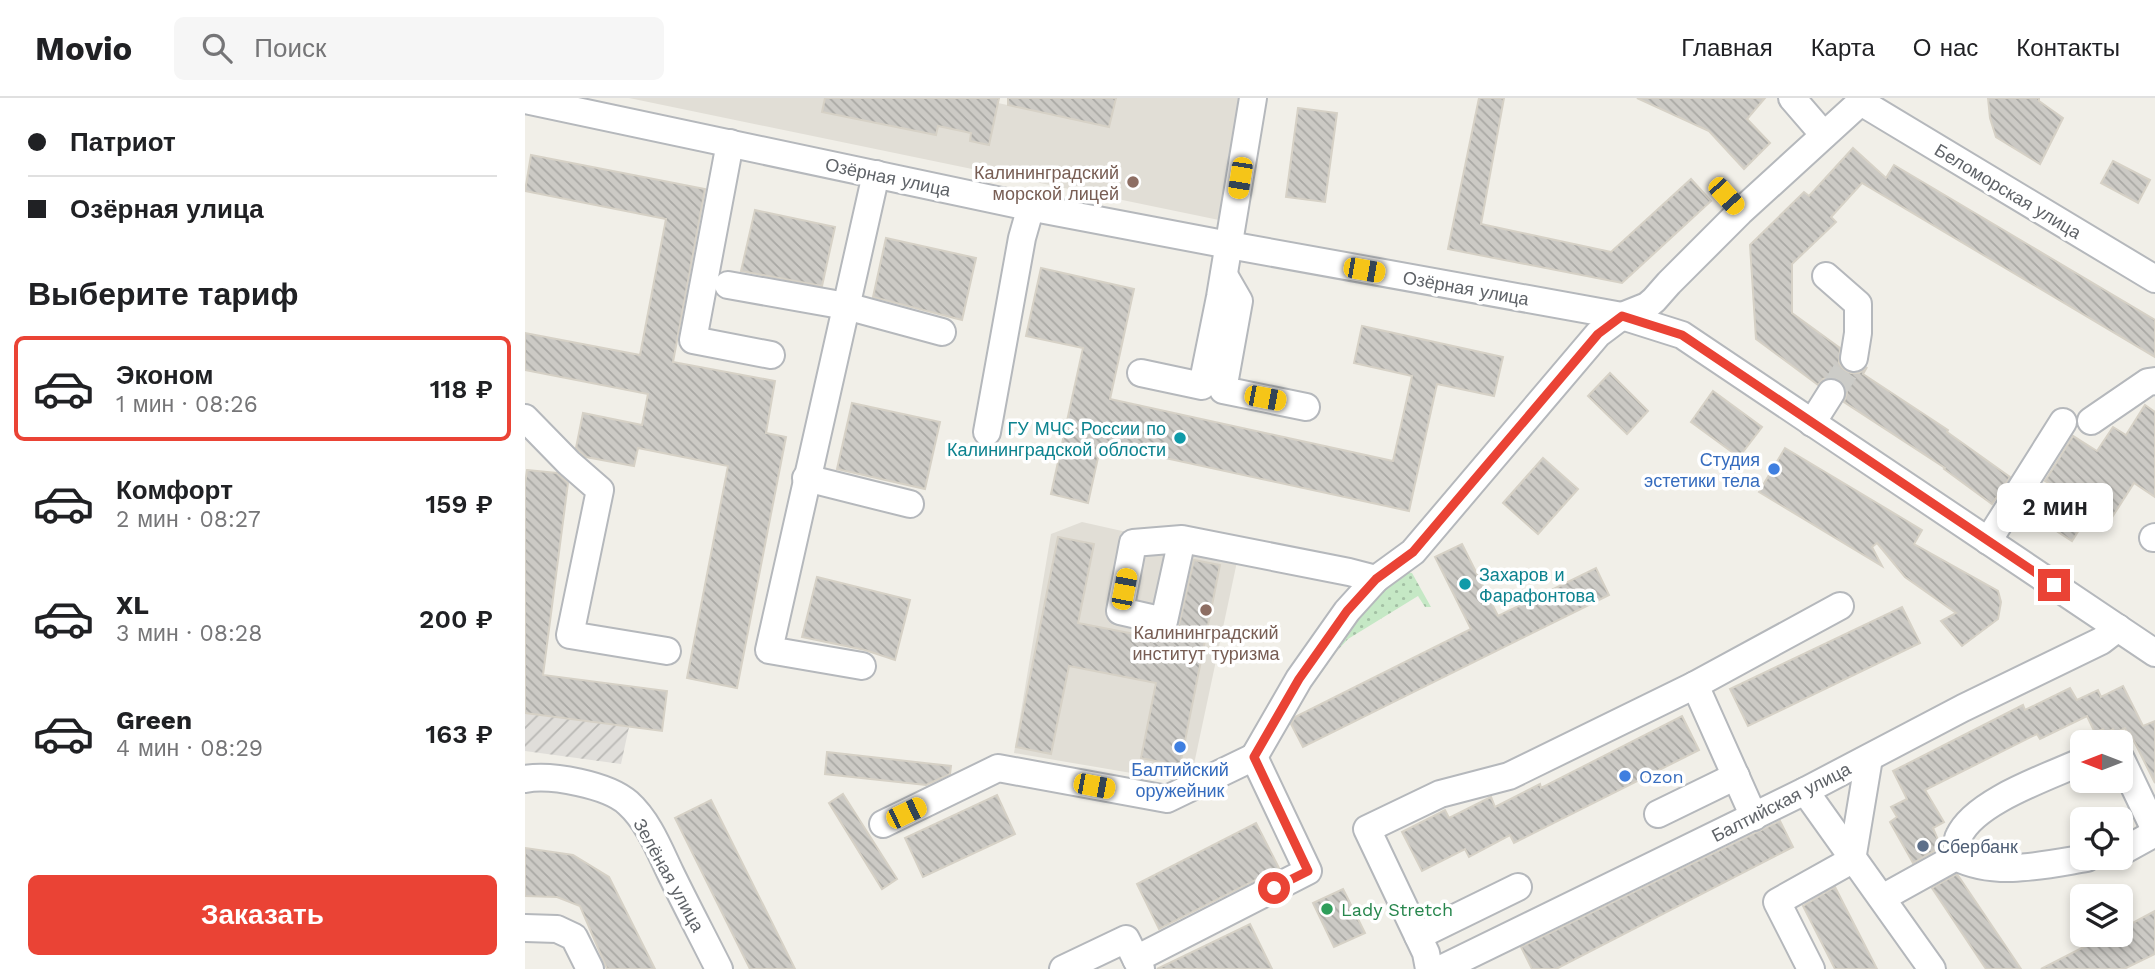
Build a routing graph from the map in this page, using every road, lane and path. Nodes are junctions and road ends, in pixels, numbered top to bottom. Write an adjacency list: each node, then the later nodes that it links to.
1 (1253, 98): 9 (street)
2 (1792, 98): 5 (street)
3 (525, 100): 6 (street, Озёрная улица)
4 (1863, 100): 5 (street); 12 (street, Беломорская улица)
5 (1824, 135): 15 (street)
6 (730, 143): 7 (street, Озёрная улица); 17 (street)
7 (876, 174): 8 (street, Озёрная улица); 14 (street)
8 (1029, 207): 9 (street, Озёрная улица); 27 (street)
9 (1229, 246): 10 (street); 15 (street, Озёрная улица)
10 (1224, 275): 19 (street); 22 (street)
11 (1826, 276): 18 (street)
12 (2155, 279)
13 (728, 285): 14 (street)
14 (846, 306): 16 (street); 28 (street)
15 (1622, 316): 26 (street, Озёрная улица); 32 (street)
16 (943, 332)
17 (771, 355)
18 (1854, 358)
19 (1141, 373)
20 (2155, 381): 24 (street)
21 (1831, 393): 26 (street)
22 (1306, 407)
23 (525, 418): 35 (street)
24 (2091, 421)
25 (2063, 422): 31 (street)
26 (1812, 423): 31 (street, Озёрная улица)
27 (987, 432)
28 (806, 478): 29 (street); 37 (street)
29 (910, 504)
30 (1182, 539): 32 (street)
31 (1988, 541): 34 (street, Озёрная улица)
32 (1376, 579): 39 (street)
33 (1840, 606): 38 (street)
34 (2118, 628): 36 (street, Озёрная улица); 40 (street, Балтийская улица)
35 (667, 651)
36 (2155, 653)
37 (862, 666)
38 (1695, 685): 42 (street); 57 (street)
39 (1254, 757): 48 (street); 58 (street)
40 (1869, 758): 45 (street, Балтийская улица); 52 (street)
41 (2070, 767): 51 (street)
42 (1736, 776): 46 (street); 47 (street)
43 (525, 779): 60 (street, Зелёная улица)
44 (2133, 784): 49 (street)
45 (1805, 791): 47 (street, Балтийская улица); 52 (street)
46 (1658, 814)
47 (1754, 817): 63 (street, Балтийская улица)
48 (883, 824)
49 (2155, 831): 50 (street)
50 (2133, 845)
51 (1957, 857): 53 (street); 55 (street)
52 (1852, 860): 55 (street); 64 (street)
53 (2070, 861)
54 (1518, 887): 57 (street)
55 (1882, 898): 65 (street)
56 (525, 928): 59 (street)
57 (1418, 936): 62 (street)
58 (1135, 956): 61 (street)
59 (590, 969)
60 (719, 969)
61 (1063, 969)
62 (1429, 969)
63 (1441, 969)
64 (1811, 969)
65 (1932, 969)

